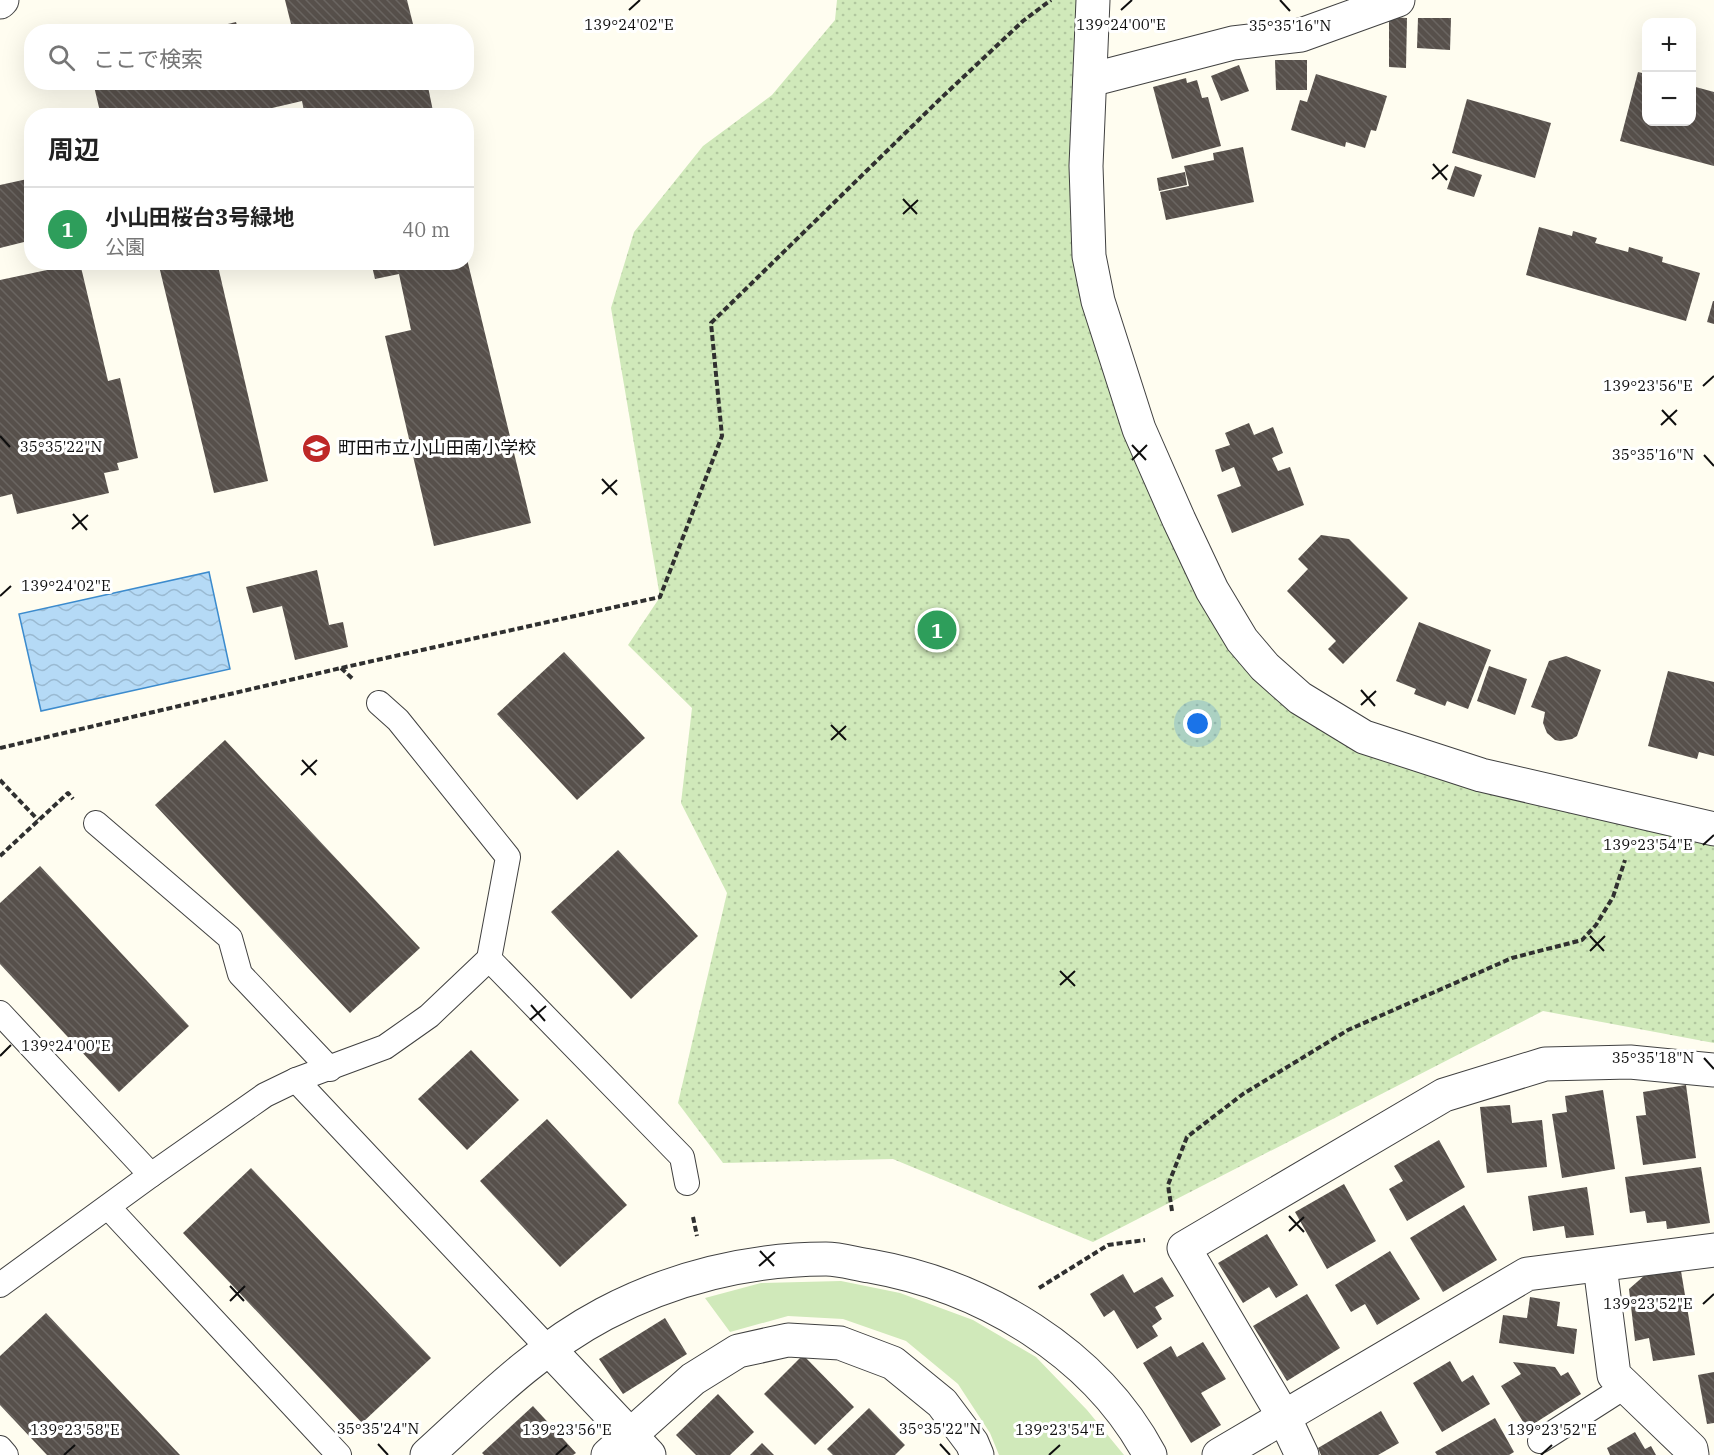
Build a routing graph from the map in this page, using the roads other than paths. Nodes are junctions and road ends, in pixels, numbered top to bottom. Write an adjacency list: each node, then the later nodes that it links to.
1 (1093, 0): 3 (street)
2 (1398, 0): 3 (street)
3 (1090, 80): 6 (street)
4 (379, 703): 7 (lane)
5 (96, 824): 9 (lane)
6 (1714, 829)
7 (489, 959): 9 (lane); 13 (lane)
8 (0, 1013): 12 (lane)
9 (330, 1068): 11 (lane)
10 (1714, 1070): 20 (street)
11 (296, 1080): 12 (lane); 18 (lane)
12 (151, 1175): 14 (lane)
13 (687, 1184)
14 (108, 1207): 17 (lane); 25 (lane)
15 (1714, 1250): 16 (street)
16 (1600, 1266): 19 (street); 20 (street)
17 (0, 1285)
18 (548, 1348): 23 (street); 26 (street); 28 (street)
19 (1626, 1386): 21 (lane); 31 (street)
20 (1284, 1417): 29 (street); 30 (street)
21 (1540, 1441)
22 (0, 1448): 24 (lane)
23 (629, 1448): 27 (street)
24 (6, 1455)
25 (339, 1455)
26 (427, 1455)
27 (977, 1455)
28 (1150, 1455)
29 (1219, 1455)
30 (1302, 1455)
31 (1692, 1455)

